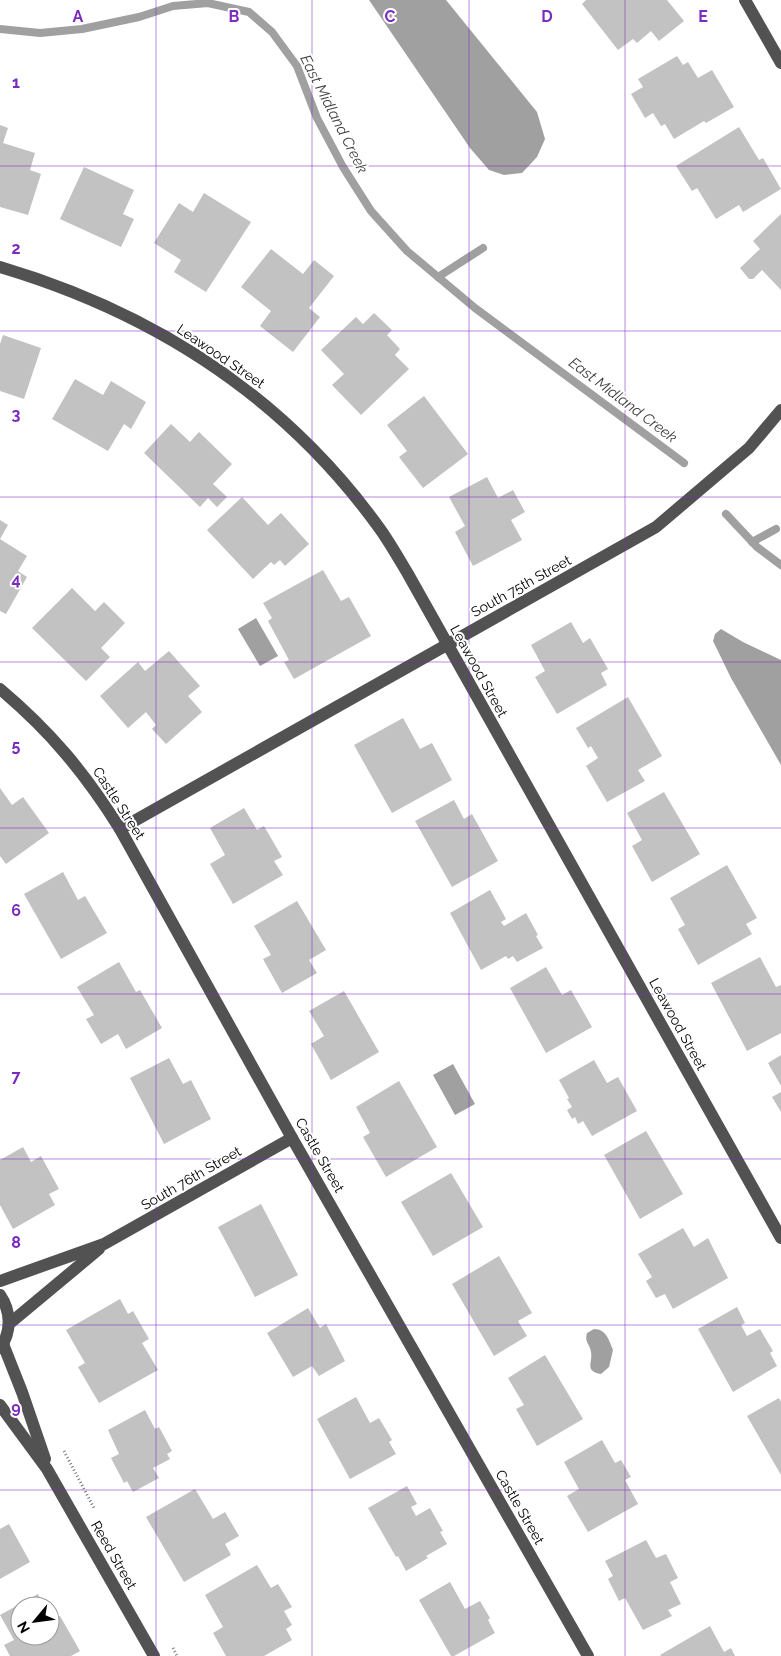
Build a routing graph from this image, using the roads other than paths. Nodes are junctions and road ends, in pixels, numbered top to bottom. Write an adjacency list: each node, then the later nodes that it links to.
1 (744, 0): 2 (street)
2 (781, 63)
3 (0, 268): 5 (street, Leawood Street)
4 (781, 410): 5 (street, South 75th Street)
5 (447, 644): 7 (street, South 75th Street); 9 (street, Leawood Street)
6 (0, 689): 7 (street, Castle Street)
7 (120, 829): 8 (street, Castle Street)
8 (292, 1138): 10 (street, South 76th Street); 18 (street, Castle Street)
9 (781, 1238)
10 (104, 1244): 11 (street, South 76th Street); 13 (street, South 76th Street)
11 (0, 1281)
12 (0, 1295): 13 (street)
13 (9, 1324): 14 (street)
14 (2, 1346): 16 (street, Reed Street)
15 (0, 1405): 16 (street, Reed Street)
16 (47, 1469): 17 (street, Reed Street)
17 (154, 1656)
18 (588, 1656)

